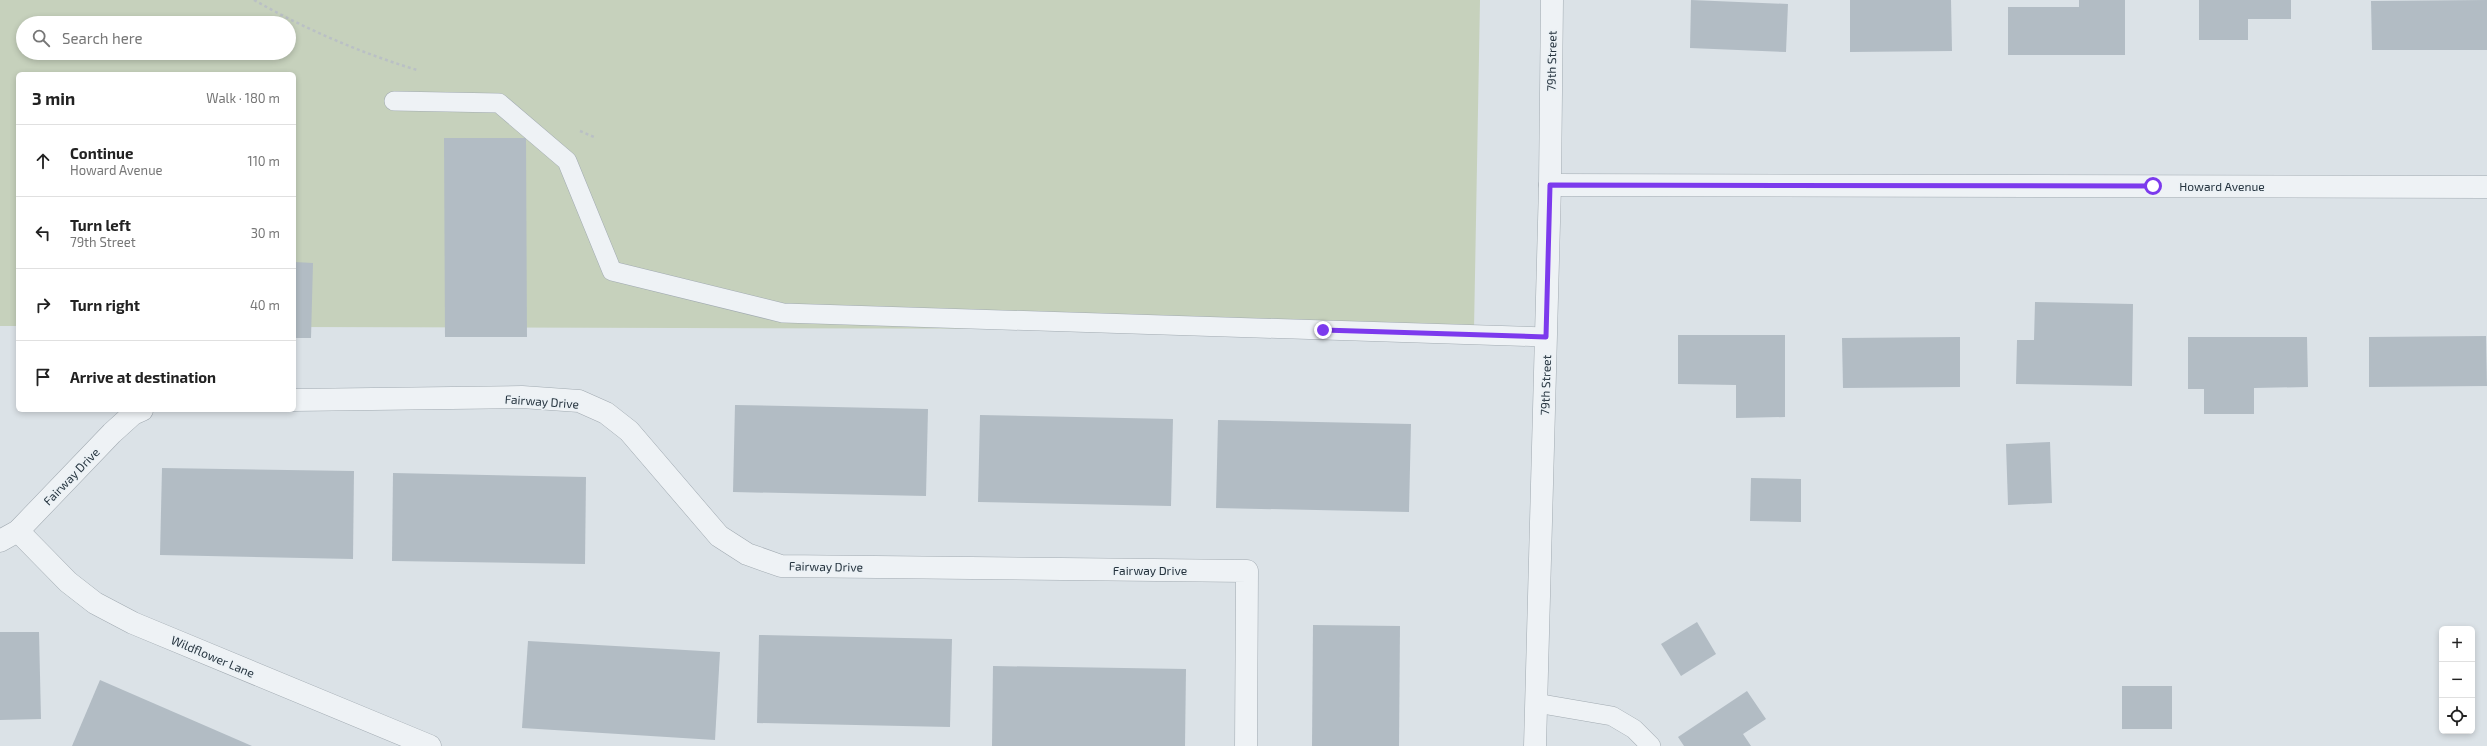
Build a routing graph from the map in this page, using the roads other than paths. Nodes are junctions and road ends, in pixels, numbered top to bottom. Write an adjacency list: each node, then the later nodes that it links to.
1 (1552, 0): 3 (street, 79th Street)
2 (394, 100): 5 (lane)
3 (1550, 185): 4 (street, Howard Avenue); 5 (street, 79th Street)
4 (2487, 187)
5 (1546, 337): 9 (street, 79th Street)
6 (296, 400): 11 (street, Fairway Drive)
7 (138, 412): 8 (street, Fairway Drive)
8 (9, 536): 10 (street, Wildflower Lane)
9 (1536, 703): 12 (street, 79th Street); 13 (lane)
10 (430, 746)
11 (1246, 746)
12 (1535, 746)
13 (1651, 746)

